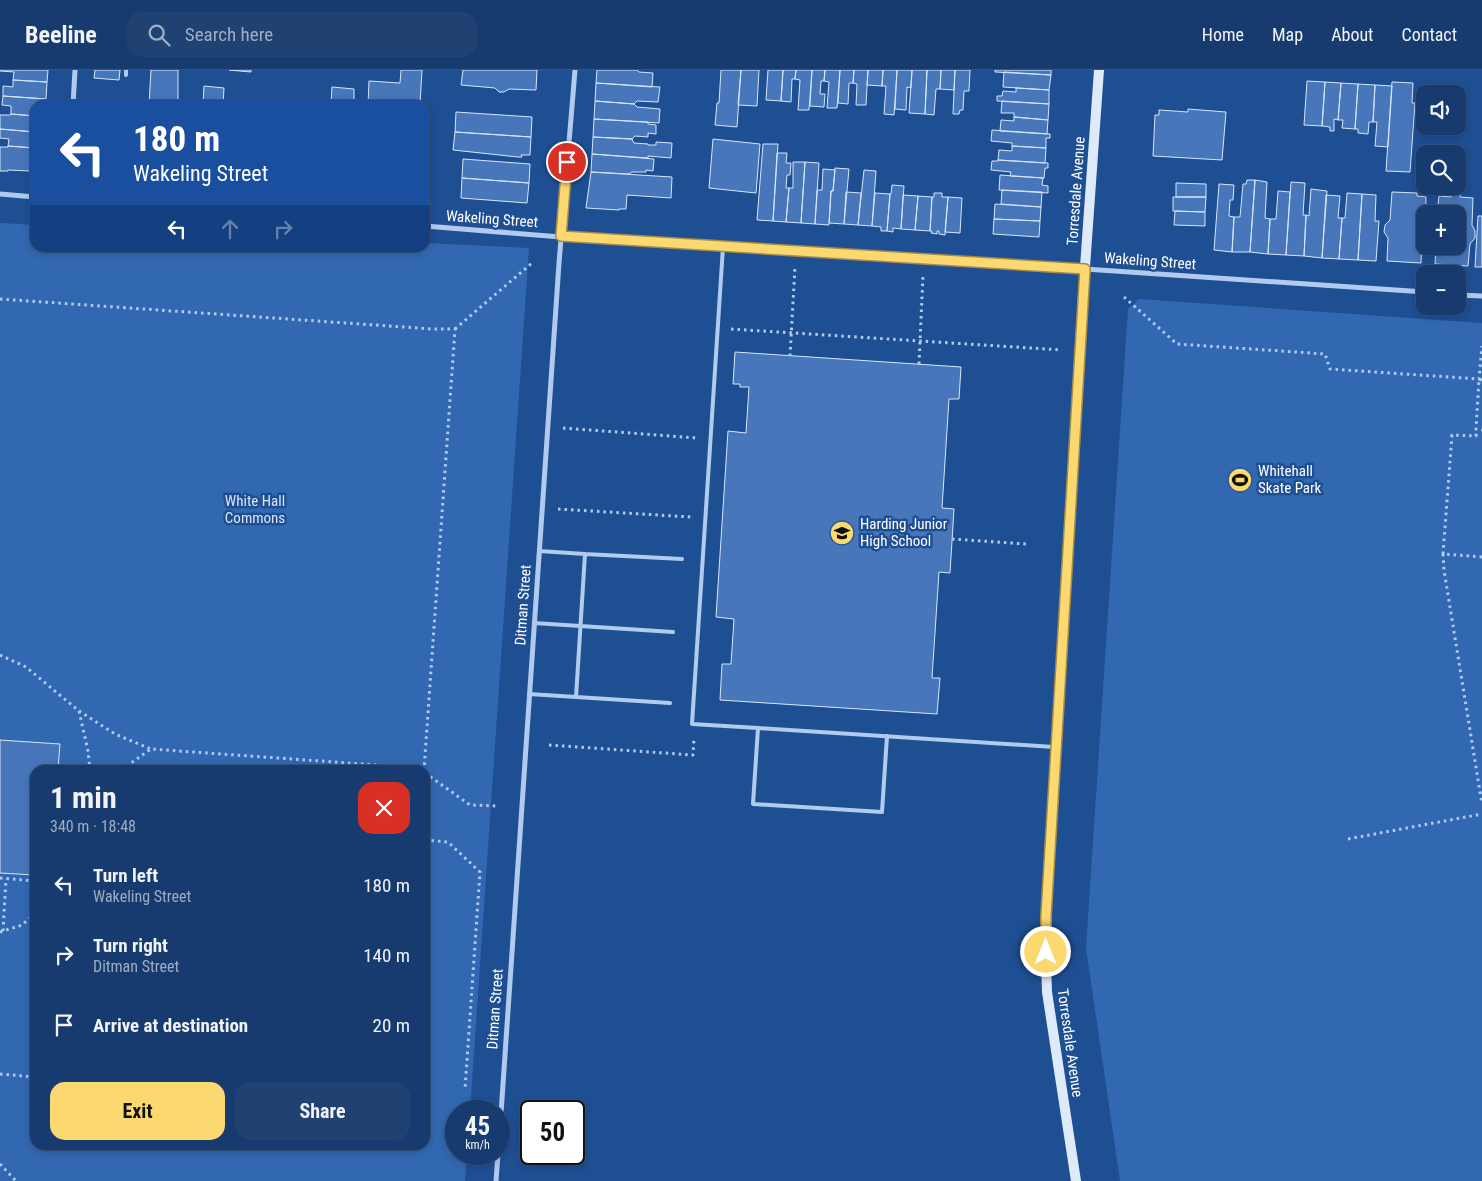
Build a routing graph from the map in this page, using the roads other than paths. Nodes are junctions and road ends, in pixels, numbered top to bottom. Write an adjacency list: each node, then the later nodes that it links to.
1 (75, 70): 4 (street)
2 (574, 70): 8 (street, Ditman Street)
3 (1099, 70): 10 (main road, Torresdale Avenue)
4 (73, 100)
5 (0, 194): 6 (street)
6 (30, 197)
7 (430, 226): 8 (street, Wakeling Street)
8 (561, 236): 9 (street, Wakeling Street); 14 (street, Ditman Street)
9 (723, 246): 10 (street, Wakeling Street); 23 (lane)
10 (1085, 269): 11 (street, Wakeling Street); 25 (main road, Torresdale Avenue)
11 (1416, 291)
12 (1466, 295): 13 (street)
13 (1482, 296)
14 (539, 551): 15 (lane); 17 (street, Ditman Street)
15 (585, 554): 16 (lane); 18 (lane)
16 (682, 559)
17 (534, 623): 18 (lane); 20 (street, Ditman Street)
18 (580, 626): 19 (lane); 21 (lane)
19 (673, 632)
20 (529, 694): 21 (lane); 26 (street, Ditman Street)
21 (576, 697): 22 (lane)
22 (670, 703)
23 (758, 728): 24 (lane); 24 (lane)
24 (887, 736): 25 (lane)
25 (1056, 747): 29 (main road, Torresdale Avenue)
26 (502, 1100)
27 (497, 1165): 28 (street)
28 (496, 1181)
29 (1076, 1181)

